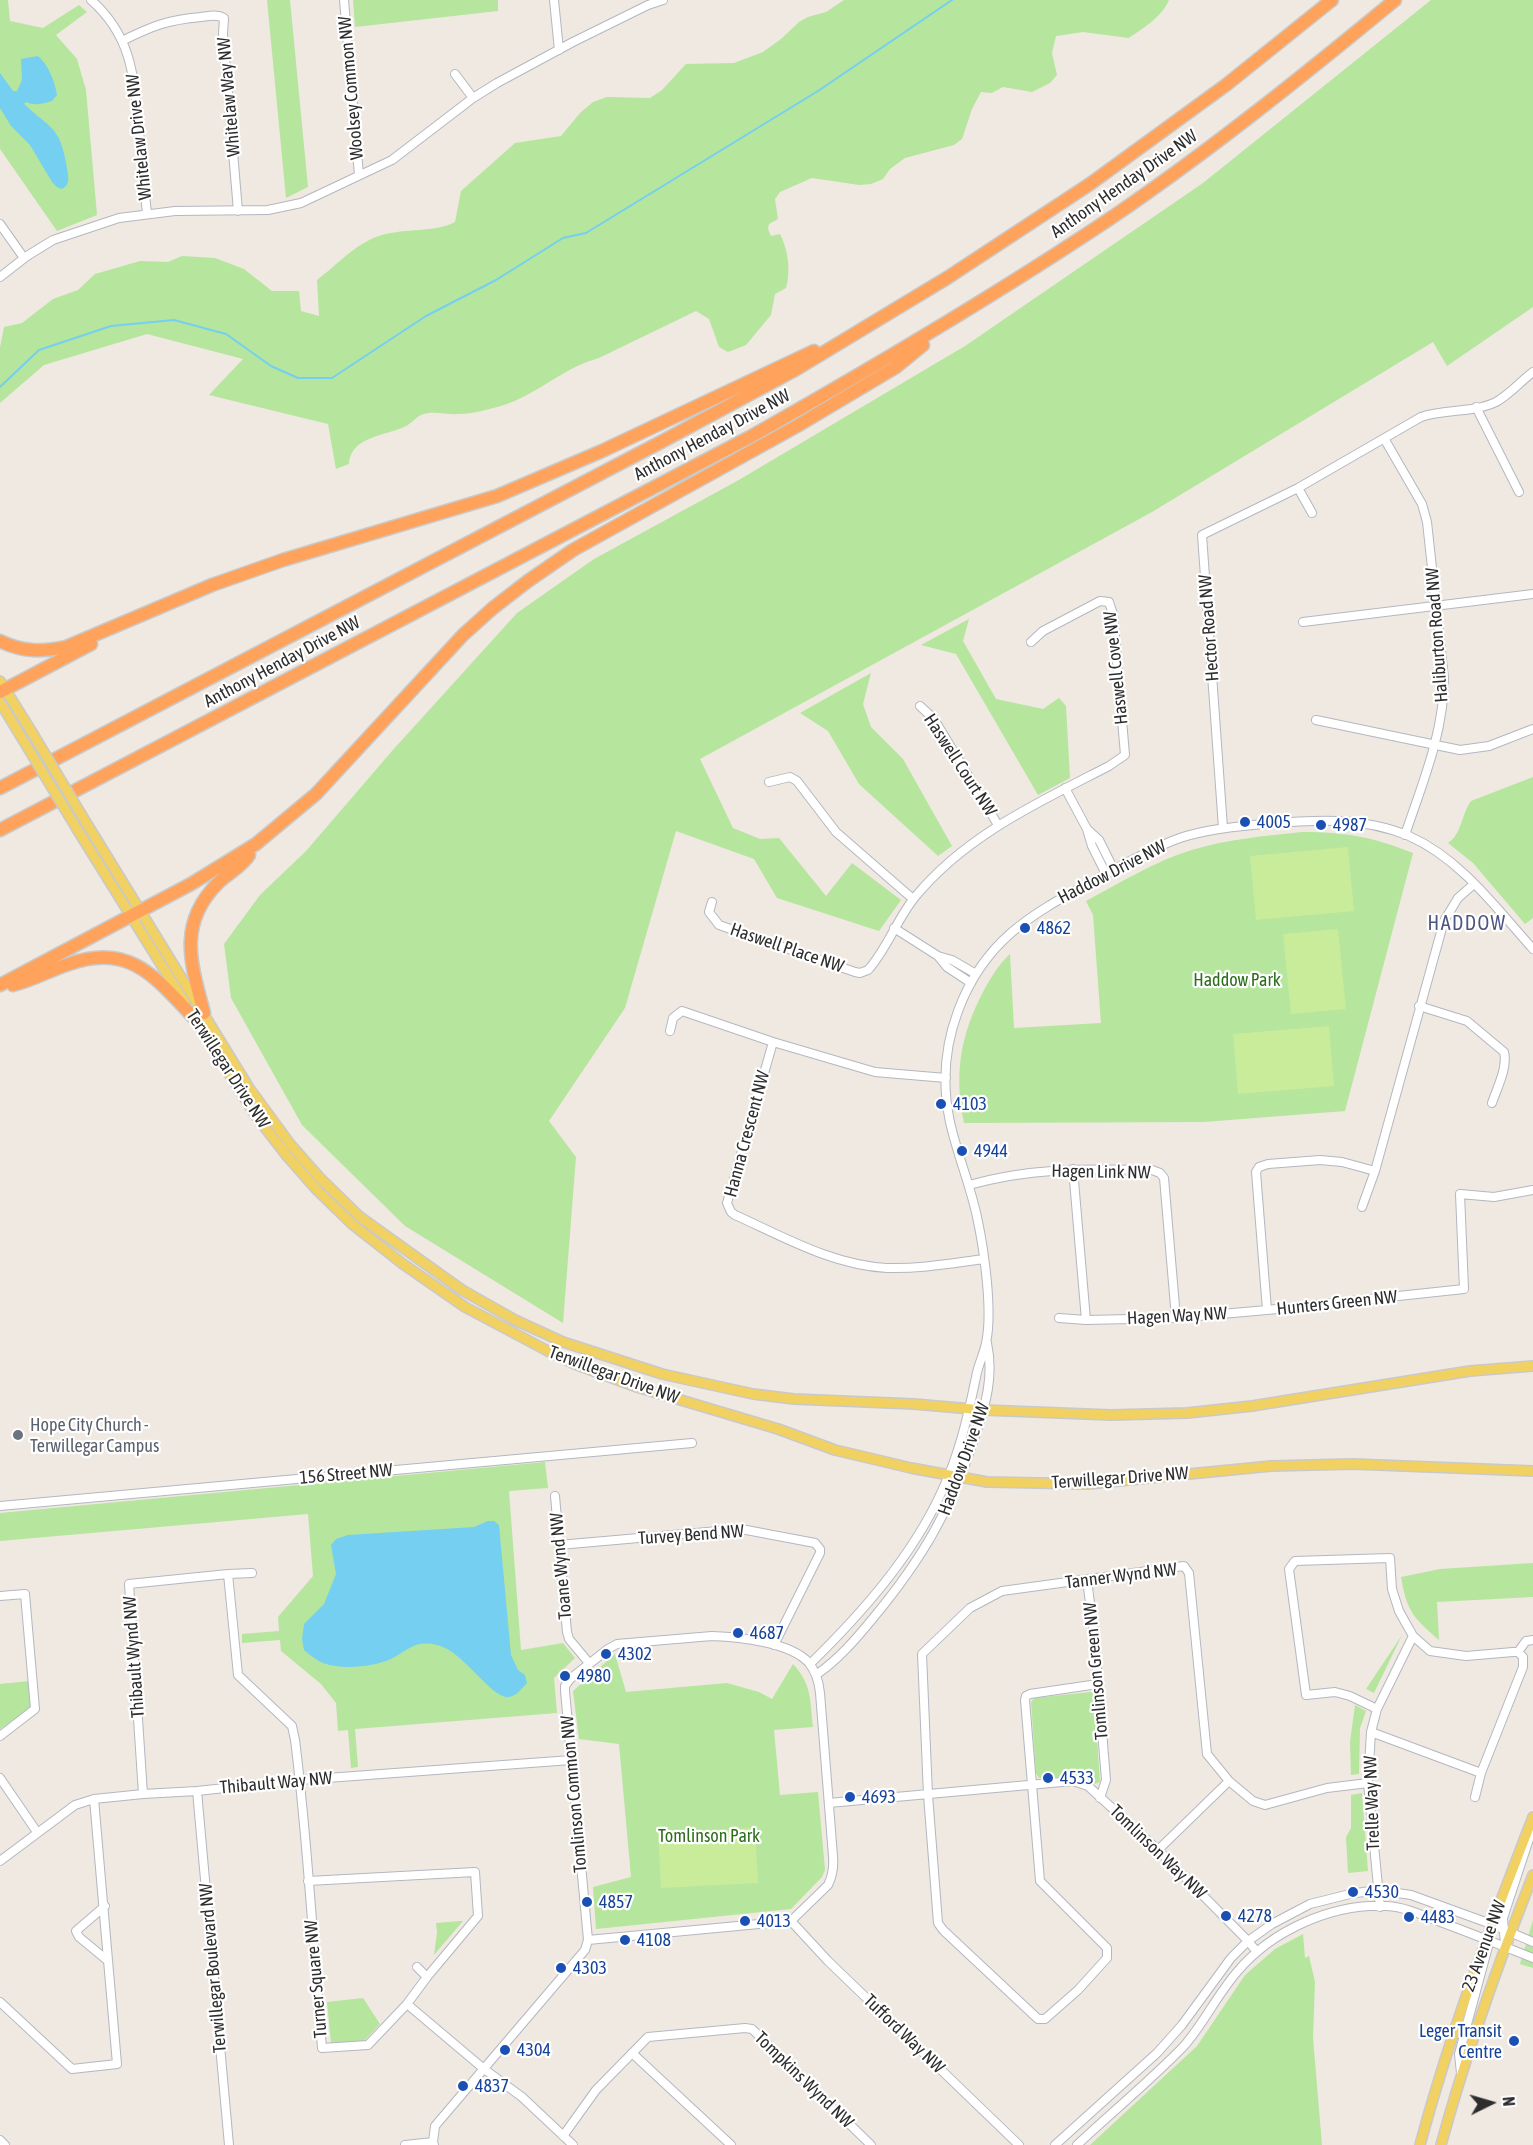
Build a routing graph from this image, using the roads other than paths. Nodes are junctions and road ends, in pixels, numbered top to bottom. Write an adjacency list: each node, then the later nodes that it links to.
1 (91, 0): 7 (street, Whitelaw Drive NW)
2 (344, 0): 11 (street, Woolsey Common NW)
3 (554, 0): 8 (street)
4 (663, 0): 8 (street)
5 (1332, 0): 18 (highway, Anthony Henday Drive NW)
6 (1395, 0): 17 (highway, Anthony Henday Drive NW)
7 (122, 41): 12 (street, Whitelaw Way NW); 13 (street, Whitelaw Drive NW)
8 (559, 50): 10 (street)
9 (455, 74): 10 (street)
10 (472, 98): 11 (street)
11 (359, 176): 12 (street)
12 (238, 211): 13 (street)
13 (147, 213): 15 (street)
14 (0, 224): 15 (street)
15 (24, 258): 16 (street)
16 (0, 277)
17 (954, 319): 43 (highway, Anthony Henday Drive NW); 45 (highway)
18 (859, 331): 26 (highway); 38 (highway, Anthony Henday Drive NW)
19 (1533, 372): 20 (street, Hector Road NW)
20 (1476, 407): 21 (street, Hector Road NW); 23 (street)
21 (1385, 440): 22 (street, Hector Road NW); 27 (street, Haliburton Road NW)
22 (1298, 488): 24 (street); 41 (street, Hector Road NW)
23 (1519, 492)
24 (1312, 513)
25 (1533, 594): 27 (street)
26 (167, 605): 29 (highway); 31 (highway)
27 (1437, 605): 28 (street); 36 (street, Haliburton Road NW)
28 (1303, 622)
29 (0, 641)
30 (1031, 642): 39 (street, Haswell Cove NW)
31 (2, 687): 51 (main road, Terwillegar Drive NW, bridge)
32 (0, 702): 51 (main road, Terwillegar Drive NW, bridge)
33 (920, 706): 40 (street, Haswell Court NW)
34 (1316, 720): 36 (street)
35 (1533, 729): 36 (street)
36 (1435, 745): 44 (street, Haliburton Road NW)
37 (769, 782): 49 (street)
38 (0, 788)
39 (1065, 789): 40 (street); 42 (street)
40 (998, 825): 49 (street)
41 (1223, 828): 44 (street, Haddow Drive NW); 46 (street, Haddow Drive NW)
42 (1087, 829): 46 (street); 47 (street)
43 (0, 830)
44 (1405, 835): 48 (street, Haddow Drive NW)
45 (256, 844): 51 (highway); 59 (highway)
46 (1114, 870): 47 (street, Haddow Drive NW)
47 (1106, 874): 55 (street, Haddow Drive NW)
48 (1474, 884): 53 (street, Haddow Drive NW); 58 (street)
49 (913, 899): 52 (street)
50 (712, 902): 52 (street, Haswell Place NW)
51 (136, 914): 57 (highway); 59 (main road, Terwillegar Drive NW)
52 (894, 928): 54 (street)
53 (1533, 949)
54 (938, 956): 55 (street); 56 (street)
55 (976, 974): 56 (street, Haddow Drive NW)
56 (971, 983): 62 (street, Haddow Drive NW)
57 (0, 987): 59 (highway)
58 (1419, 1006): 63 (street); 65 (street)
59 (199, 1016): 76 (main road, Terwillegar Drive NW); 80 (main road, Terwillegar Drive NW)
60 (670, 1031): 61 (street)
61 (773, 1042): 62 (street); 69 (street, Hanna Crescent NW)
62 (946, 1078): 66 (street, Haddow Drive NW)
63 (1491, 1103)
64 (1073, 1168): 66 (street, Hagen Link NW); 72 (street, Hagen Link NW); 73 (street)
65 (1375, 1171): 68 (street); 70 (street, Hunters Green NW)
66 (969, 1185): 69 (street, Haddow Drive NW)
67 (1533, 1190): 70 (street, Hunters Green NW)
68 (1362, 1207)
69 (984, 1259): 74 (street, Haddow Drive NW)
70 (1267, 1310): 72 (street, Hagen Way NW)
71 (1059, 1318): 73 (street, Hagen Way NW)
72 (1176, 1318): 73 (street, Hagen Way NW)
73 (1086, 1320)
74 (987, 1341): 76 (street, Haddow Drive NW); 77 (street, Haddow Drive NW)
75 (1533, 1366): 77 (main road, Terwillegar Drive NW)
76 (969, 1409): 77 (main road, Terwillegar Drive NW); 80 (street, Haddow Drive NW)
77 (984, 1410): 81 (street, Haddow Drive NW)
78 (692, 1443): 83 (street, 156 Street NW)
79 (1533, 1471): 81 (main road, Terwillegar Drive NW)
80 (948, 1476): 81 (main road, Terwillegar Drive NW); 96 (street, Haddow Drive NW)
81 (961, 1478): 97 (street, Haddow Drive NW)
82 (555, 1496): 84 (street, Toane Wynd NW)
83 (0, 1506)
84 (559, 1545): 91 (street, Turvey Bend NW); 95 (street, Toane Wynd NW)
85 (252, 1573): 86 (street, Thibault Wynd NW)
86 (228, 1574): 105 (street); 110 (street, Thibault Wynd NW)
87 (1087, 1580): 98 (street, Tomlinson Green NW); 106 (street, Tanner Wynd NW); 111 (street, Tanner Wynd NW)
88 (0, 1596): 101 (street)
89 (1413, 1636): 92 (street); 99 (street, Trelle Way NW); 99 (street)
90 (1533, 1640): 92 (street)
91 (774, 1645): 95 (street, Tomlinson Common NW); 96 (street, Tomlinson Common NW)
92 (1518, 1652): 94 (street)
93 (1533, 1654): 94 (street)
94 (1525, 1660): 103 (street)
95 (589, 1663): 102 (street, Tomlinson Common NW)
96 (810, 1664): 97 (street)
97 (816, 1675): 115 (street)
98 (1098, 1684): 108 (street); 113 (street, Tomlinson Green NW)
99 (1377, 1709): 100 (street, Trelle Way NW)
100 (1371, 1732): 103 (street); 107 (street, Trelle Way NW)
101 (0, 1736)
102 (571, 1760): 105 (street, Thibault Way NW); 130 (street, Tomlinson Common NW)
103 (1481, 1773): 112 (street)
104 (0, 1778): 118 (street)
105 (300, 1780): 109 (street, Thibault Way NW); 122 (street, Turner Square NW)
106 (1229, 1780): 107 (street, Tanner Wynd NW); 119 (street)
107 (1368, 1783): 123 (street, Trelle Way NW)
108 (1032, 1785): 111 (street, Tomlinson Way NW); 111 (street, Tanner Wynd NW); 113 (street, Tomlinson Way NW)
109 (197, 1791): 110 (street, Thibault Way NW); 148 (street, Terwillegar Boulevard NW)
110 (143, 1794): 114 (street, Thibault Way NW)
111 (928, 1795): 115 (street, Tomlinson Way NW)
112 (1475, 1797)
113 (1100, 1798): 119 (street, Tomlinson Way NW)
114 (94, 1799): 118 (street, Thibault Way NW); 124 (street)
115 (829, 1803): 126 (street)
116 (1533, 1817): 127 (main road, 23 Avenue NW)
117 (1533, 1826): 128 (street)
118 (37, 1832): 120 (street, Thibault Way NW)
119 (1158, 1850): 131 (street, Tomlinson Way NW)
120 (0, 1860)
121 (1533, 1875): 128 (main road, 23 Avenue NW)
122 (308, 1881): 138 (street, Turner Square NW); 140 (street, Turner Square NW)
123 (1377, 1890): 125 (street, Trelle Way NW); 127 (street); 131 (street)
124 (105, 1906): 136 (street); 136 (street)
125 (1380, 1907): 129 (street); 134 (street)
126 (791, 1921): 130 (street); 153 (street, Tufford Way NW)
127 (1491, 1924): 128 (street); 129 (main road, 23 Avenue NW)
128 (1506, 1931): 132 (street); 133 (main road, 23 Avenue NW)
129 (1488, 1939): 133 (street); 143 (street); 156 (main road, 23 Avenue NW)
130 (588, 1940): 142 (street)
131 (1248, 1941): 134 (street, Tomlinson Way NW); 154 (street)
132 (1533, 1942)
133 (1505, 1947): 135 (street); 143 (main road, 23 Avenue NW)
134 (1257, 1952): 155 (street)
135 (1533, 1958)
136 (108, 1961): 139 (street)
137 (417, 1967): 138 (street)
138 (427, 1977): 140 (street, Turner Square NW)
139 (0, 2002)
140 (407, 2004): 142 (street)
141 (632, 2053): 144 (street, Tompkins Wynd NW); 151 (street); 152 (street, Tompkins Wynd NW)
142 (484, 2069): 144 (street); 146 (street)
143 (1461, 2073): 157 (main road, 23 Avenue NW)
144 (563, 2136): 150 (street)
145 (0, 2140): 147 (street)
146 (434, 2144): 149 (street)
147 (5, 2145)
148 (229, 2145)
149 (405, 2145)
150 (573, 2145)
151 (731, 2145)
152 (871, 2145)
153 (1019, 2145)
154 (1055, 2145)
155 (1077, 2145)
156 (1420, 2145)
157 (1442, 2145)

